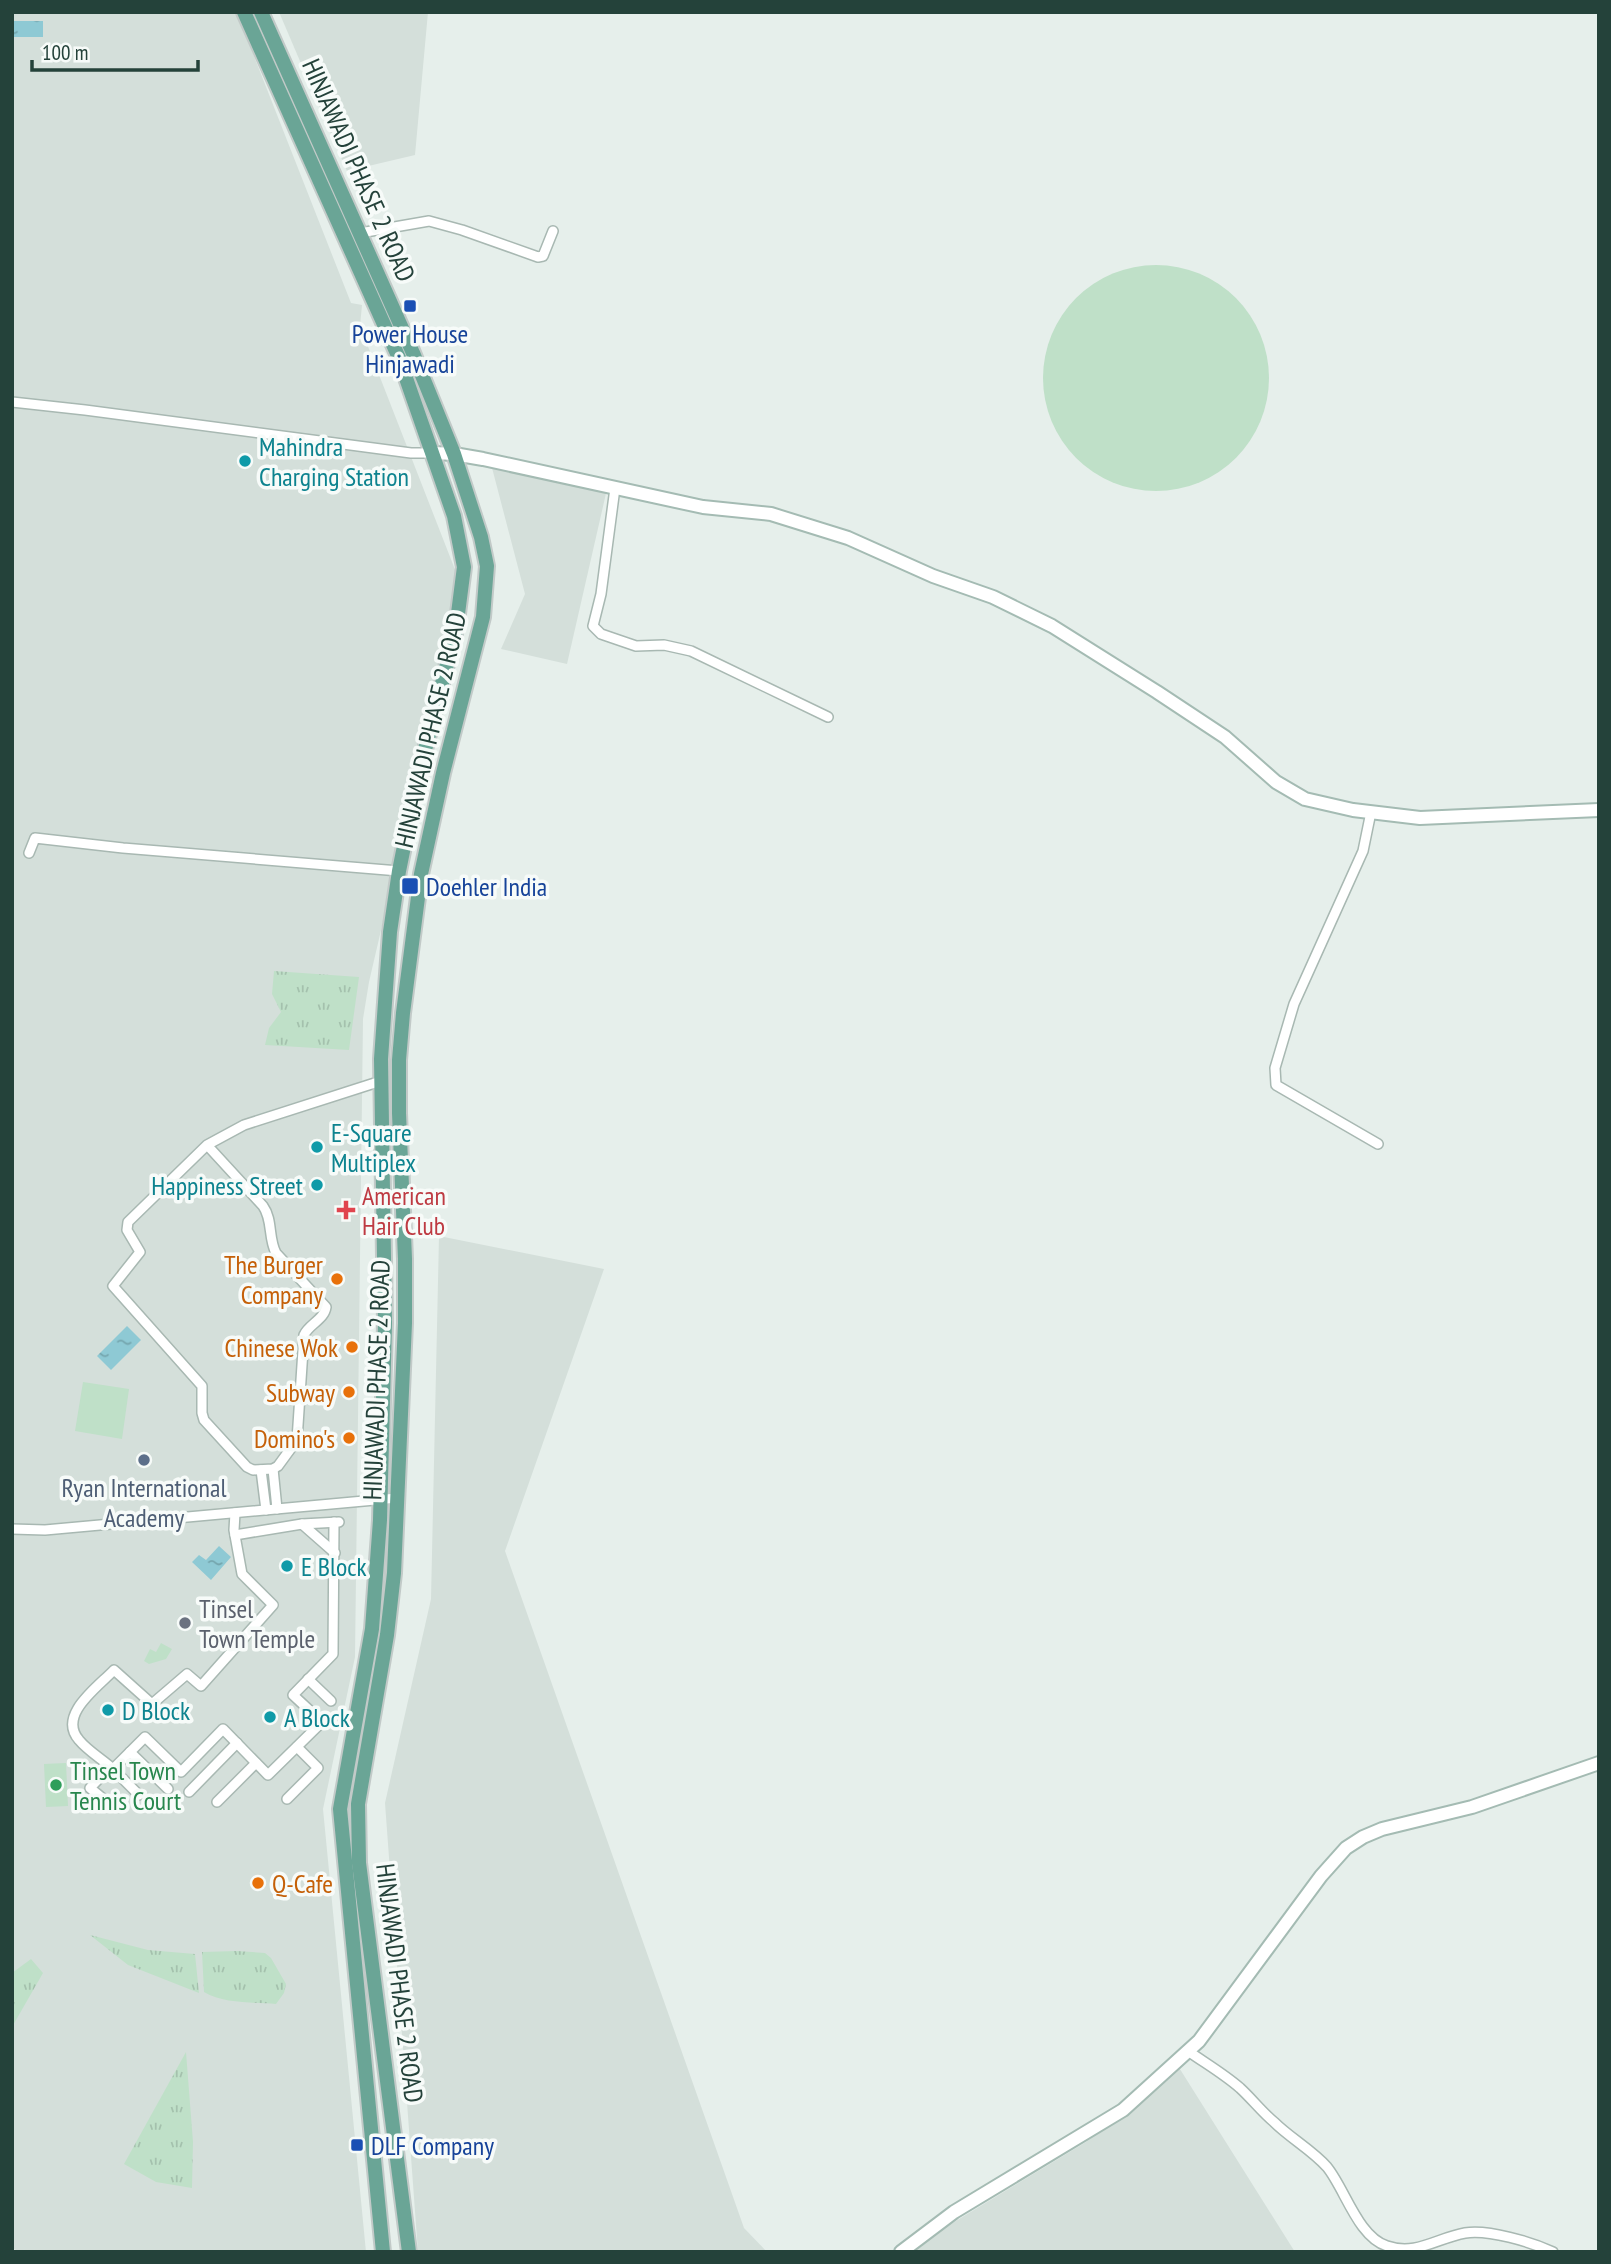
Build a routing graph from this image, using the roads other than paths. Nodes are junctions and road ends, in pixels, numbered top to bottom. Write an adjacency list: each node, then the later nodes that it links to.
1 (244, 12): 6 (main road, HINJAWADI PHASE 2 ROAD)
2 (261, 12): 4 (main road, HINJAWADI PHASE 2 ROAD)
3 (553, 231): 4 (street)
4 (360, 233): 7 (main road, HINJAWADI PHASE 2 ROAD)
5 (12, 402): 6 (street)
6 (433, 453): 7 (street); 13 (main road, HINJAWADI PHASE 2 ROAD)
7 (454, 454): 8 (street); 14 (main road, HINJAWADI PHASE 2 ROAD)
8 (615, 488): 9 (street); 11 (street)
9 (828, 717)
10 (1599, 810): 11 (street)
11 (1371, 812): 16 (street)
12 (29, 853): 13 (street)
13 (399, 871): 14 (main road); 15 (main road, HINJAWADI PHASE 2 ROAD)
14 (421, 874): 20 (main road, HINJAWADI PHASE 2 ROAD)
15 (381, 1081): 17 (street); 21 (main road, HINJAWADI PHASE 2 ROAD)
16 (1378, 1143)
17 (207, 1145): 18 (street); 19 (street)
18 (273, 1469): 19 (street); 22 (street)
19 (261, 1470): 23 (street)
20 (397, 1497): 21 (street); 45 (main road, HINJAWADI PHASE 2 ROAD)
21 (380, 1499): 22 (street); 44 (main road, HINJAWADI PHASE 2 ROAD)
22 (277, 1509): 23 (street)
23 (266, 1510): 24 (street)
24 (235, 1513): 26 (street); 27 (street)
25 (302, 1524): 27 (street); 28 (street); 28 (street)
26 (12, 1529)
27 (235, 1535): 36 (street)
28 (335, 1553): 29 (street)
29 (308, 1679): 30 (street); 32 (street)
30 (331, 1702)
31 (237, 1743): 33 (street); 34 (street); 38 (street)
32 (297, 1747): 34 (street); 40 (street)
33 (130, 1752): 36 (street); 37 (street)
34 (257, 1763): 42 (street)
35 (1599, 1763): 43 (street)
36 (111, 1768): 39 (street); 41 (street)
37 (168, 1789)
38 (189, 1792)
39 (139, 1795)
40 (287, 1799)
41 (107, 1802)
42 (217, 1802)
43 (1188, 2051): 46 (street); 47 (street)
44 (383, 2252)
45 (409, 2252)
46 (901, 2252)
47 (1553, 2252)

